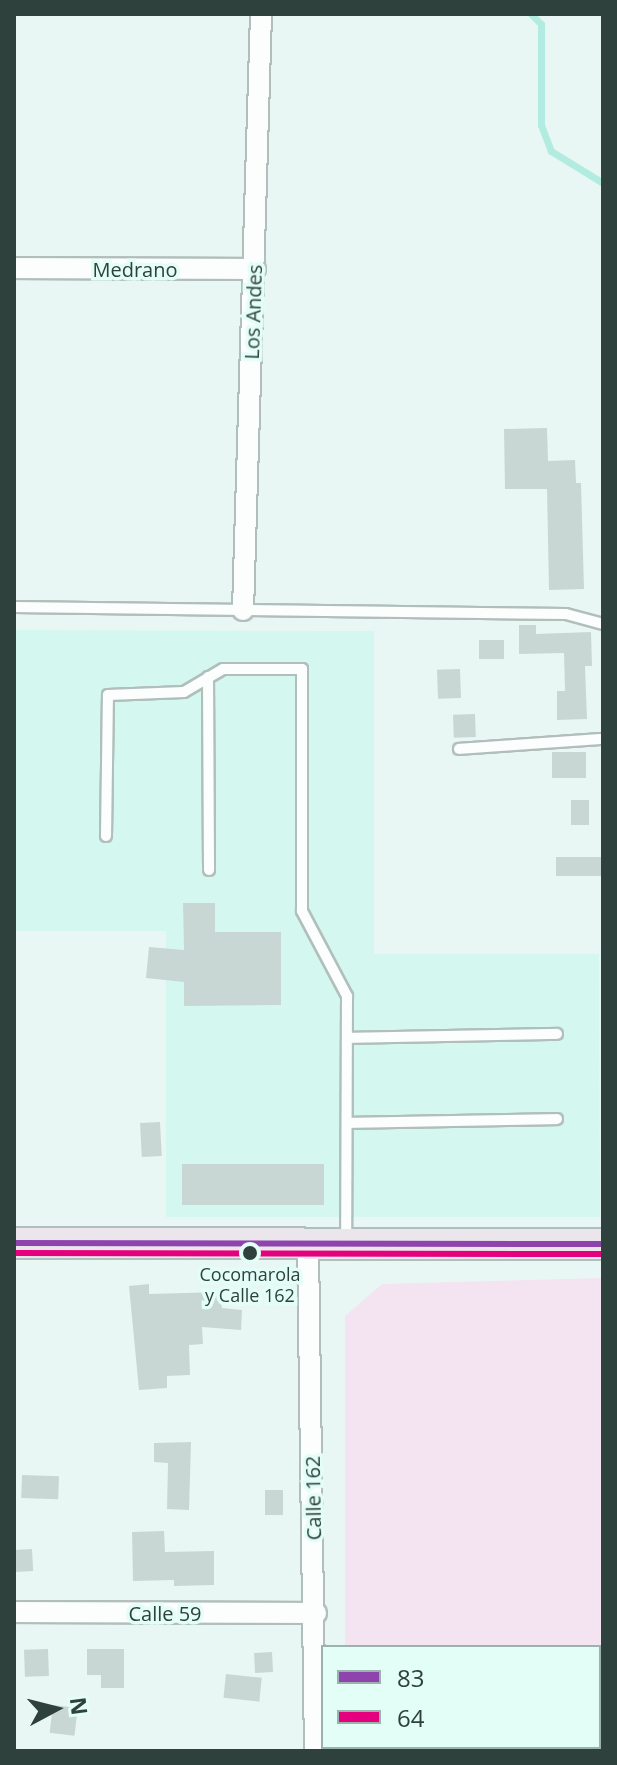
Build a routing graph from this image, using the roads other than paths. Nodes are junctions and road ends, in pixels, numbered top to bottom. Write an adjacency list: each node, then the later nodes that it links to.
1 (261, 14): 3 (street, Los Andes)
2 (14, 268): 3 (street, Medrano)
3 (255, 269): 5 (street, Los Andes)
4 (14, 607): 5 (lane)
5 (243, 610): 6 (lane)
6 (603, 624)
7 (208, 677): 10 (lane); 11 (lane); 13 (lane)
8 (603, 739): 9 (lane)
9 (459, 749)
10 (106, 836)
11 (209, 870)
12 (557, 1034): 13 (lane)
13 (347, 1038): 15 (lane)
14 (557, 1119): 15 (lane)
15 (348, 1123): 17 (lane)
16 (14, 1243): 19 (main road)
17 (346, 1244): 18 (main road); 19 (main road)
18 (603, 1244)
19 (308, 1246): 21 (street, Calle 162)
20 (14, 1612): 21 (street, Calle 59)
21 (316, 1613): 22 (street, Calle 162)
22 (315, 1751)

